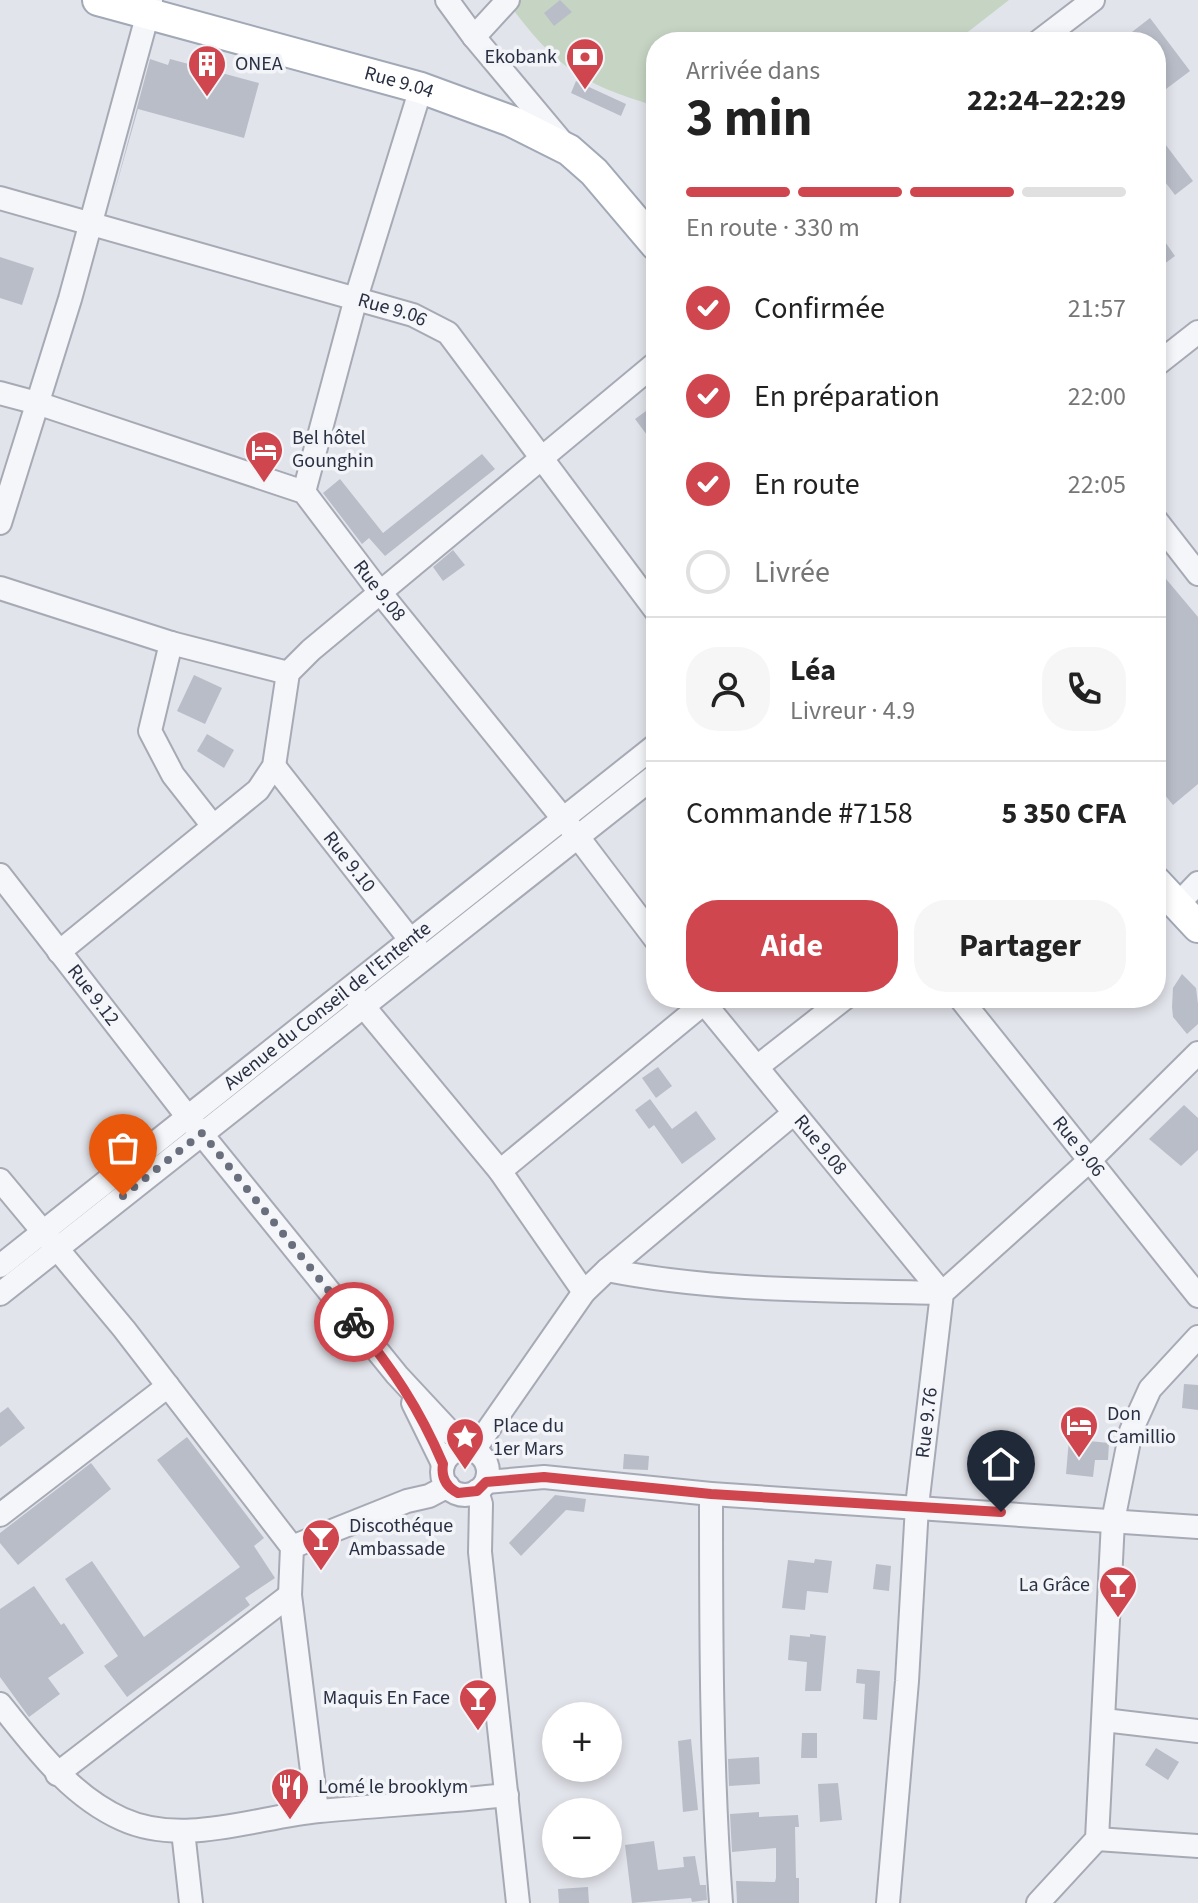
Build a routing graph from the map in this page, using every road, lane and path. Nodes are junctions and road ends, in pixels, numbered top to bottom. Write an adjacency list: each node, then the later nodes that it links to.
1 (98, 0): 5 (main road, Rue 9.04)
2 (510, 0): 7 (street)
3 (1093, 0): 6 (street)
4 (451, 2): 7 (street)
5 (150, 7): 8 (main road, Rue 9.04); 11 (street)
6 (1051, 32)
7 (474, 37): 9 (street)
8 (421, 88): 9 (main road, Rue 9.04); 13 (street)
9 (569, 150): 12 (main road, Rue 9.04)
10 (0, 198): 11 (street, Rue 9.06)
11 (90, 225): 13 (street, Rue 9.06); 18 (street)
12 (646, 233)
13 (356, 298): 19 (street, Rue 9.06); 20 (street)
14 (1198, 332): 15 (street)
15 (1166, 357)
16 (646, 371): 19 (street)
17 (0, 393): 18 (street)
18 (37, 403): 20 (street); 21 (street)
19 (540, 458): 25 (street); 26 (street, Rue 9.06)
20 (304, 492): 25 (street, Rue 9.08)
21 (0, 523)
22 (1166, 533): 23 (street)
23 (1198, 574)
24 (0, 588): 27 (street)
25 (379, 591): 28 (street); 33 (street, Rue 9.08)
26 (646, 598)
27 (171, 643): 28 (street); 32 (street)
28 (288, 673): 30 (street)
29 (646, 755): 33 (street, Avenue du Conseil de l'Entente)
30 (274, 766): 32 (street); 40 (street, Rue 9.10)
31 (646, 781): 33 (street, Avenue du Conseil de l'Entente)
32 (213, 826): 41 (street)
33 (571, 828): 38 (street, Rue 9.08); 40 (street, Avenue du Conseil de l'Entente)
34 (0, 875): 41 (street, Rue 9.12)
35 (1198, 883): 37 (street)
36 (1166, 894): 37 (main road)
37 (1176, 906): 39 (main road)
38 (646, 927)
39 (1198, 927)
40 (418, 949): 42 (street, Avenue du Conseil de l'Entente)
41 (59, 952): 50 (street, Rue 9.12)
42 (356, 997): 50 (street, Avenue du Conseil de l'Entente); 52 (street)
43 (694, 1008): 52 (street)
44 (708, 1008): 48 (street, Rue 9.08)
45 (832, 1008): 48 (street)
46 (968, 1008): 51 (street, Rue 9.06)
47 (1198, 1053): 51 (street)
48 (757, 1067): 49 (street, Rue 9.08)
49 (794, 1113): 56 (street); 58 (street, Rue 9.08)
50 (194, 1125): 54 (street, Avenue du Conseil de l'Entente); 63 (street, Rue 9.12)
51 (1089, 1161): 58 (street); 60 (street, Rue 9.06)
52 (500, 1171): 57 (street)
53 (0, 1180): 54 (street)
54 (49, 1241): 55 (street, Avenue du Conseil de l'Entente); 59 (street, Avenue du Conseil de l'Entente); 62 (street)
55 (0, 1266)
56 (607, 1270): 57 (street); 58 (street)
57 (584, 1292): 63 (street)
58 (942, 1293): 65 (street, Rue 9.76)
59 (0, 1294)
60 (1198, 1296)
61 (1198, 1337): 67 (street)
62 (168, 1386): 66 (street); 69 (street)
63 (465, 1473): 64 (street); 69 (street); 75 (street)
64 (711, 1494): 65 (street); 82 (street)
65 (917, 1506): 67 (street); 83 (street, Rue 9.76)
66 (0, 1515)
67 (1113, 1521): 68 (street); 72 (street)
68 (1198, 1527)
69 (292, 1547): 70 (street)
70 (290, 1595): 74 (street); 76 (street)
71 (0, 1705): 74 (street)
72 (1104, 1720): 73 (street); 78 (street)
73 (1198, 1731)
74 (57, 1774): 77 (street)
75 (507, 1795): 76 (street); 81 (street)
76 (317, 1811): 77 (street)
77 (183, 1831): 80 (street)
78 (1097, 1839): 79 (street); 84 (street)
79 (1198, 1846)
80 (191, 1903)
81 (518, 1903)
82 (721, 1903)
83 (888, 1903)
84 (1038, 1903)

